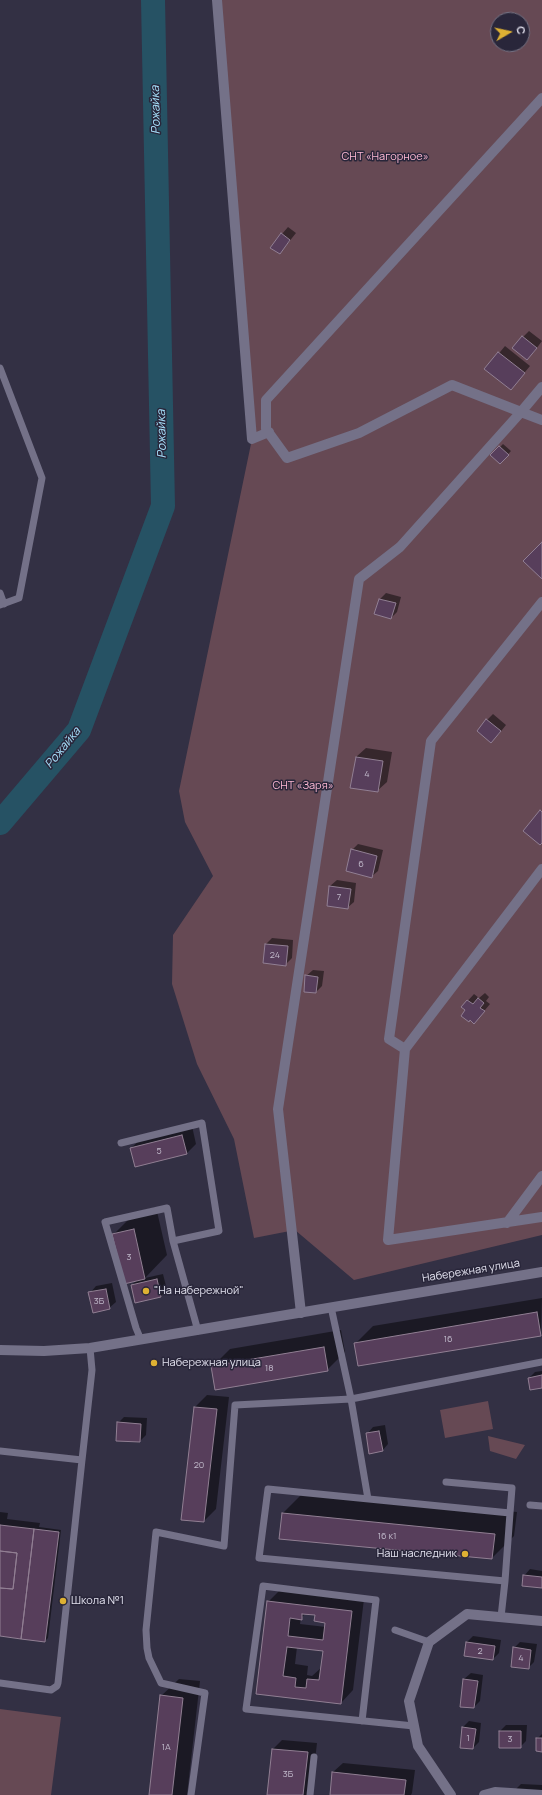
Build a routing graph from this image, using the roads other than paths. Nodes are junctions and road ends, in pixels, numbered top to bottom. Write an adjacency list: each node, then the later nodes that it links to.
1 (217, 0): 7 (street)
2 (542, 98): 7 (street)
3 (0, 368): 10 (lane)
4 (542, 387): 5 (street)
5 (521, 412): 6 (street); 7 (street); 20 (street)
6 (542, 420)
7 (269, 432)
8 (0, 593): 10 (lane)
9 (542, 602): 12 (street)
10 (2, 604)
11 (542, 868): 12 (street)
12 (405, 1049): 16 (street)
13 (121, 1143): 17 (lane)
14 (542, 1176): 16 (street)
15 (542, 1217): 16 (street)
16 (507, 1222)
17 (173, 1241): 21 (lane); 22 (lane)
18 (542, 1272): 19 (street, Набережная улица)
19 (331, 1307): 20 (street, Набережная улица); 26 (lane)
20 (301, 1313): 21 (street, Набережная улица)
21 (198, 1331): 22 (street, Набережная улица)
22 (141, 1340): 23 (street, Набережная улица)
23 (90, 1348): 24 (street, Набережная улица); 28 (lane)
24 (0, 1350)
25 (542, 1362): 26 (lane)
26 (351, 1399): 30 (lane); 43 (lane)
27 (0, 1451): 28 (lane)
28 (82, 1460): 39 (lane)
29 (446, 1482): 33 (lane)
30 (368, 1499): 33 (lane); 34 (lane)
31 (530, 1504): 32 (lane)
32 (542, 1506)
33 (510, 1513): 34 (lane)
34 (504, 1581): 35 (lane)
35 (501, 1617): 36 (street); 38 (street)
36 (542, 1621)
37 (395, 1630): 38 (lane)
38 (429, 1642): 41 (street)
39 (0, 1683)
40 (362, 1721): 40 (lane); 41 (lane)
41 (414, 1726): 45 (street)
42 (314, 1757): 44 (lane)
43 (191, 1795)
44 (310, 1795)
45 (451, 1795)
46 (484, 1795): 47 (street)
47 (542, 1795)

